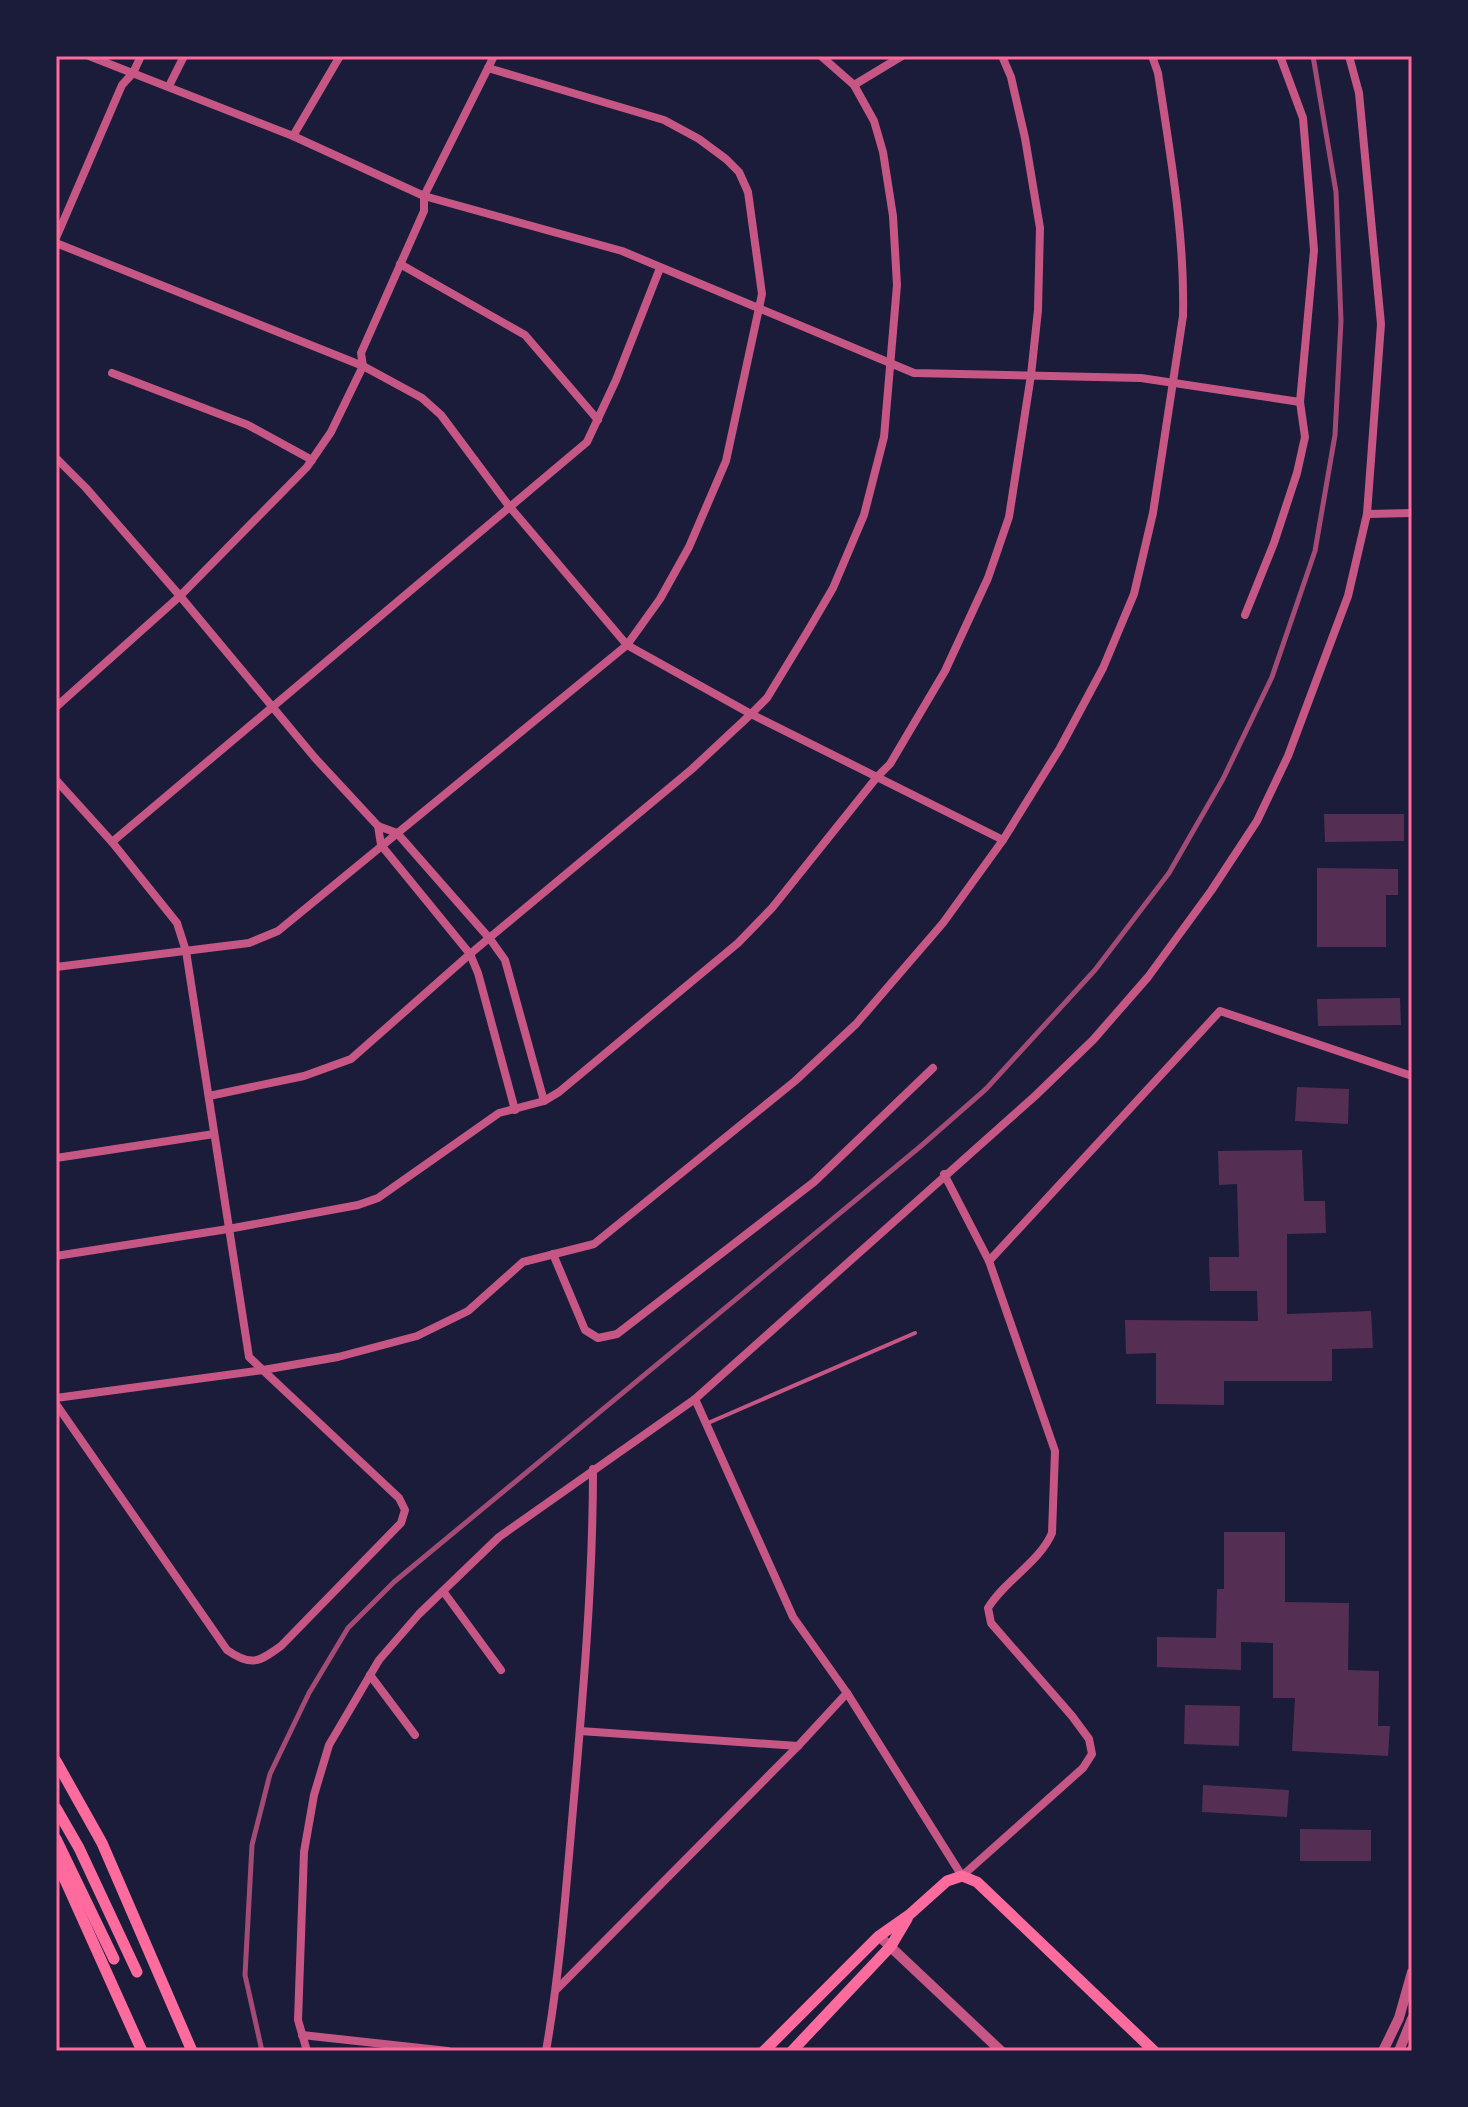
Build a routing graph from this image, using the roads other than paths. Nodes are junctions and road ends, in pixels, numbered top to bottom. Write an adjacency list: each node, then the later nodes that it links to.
1 (89, 56): 13 (street)
2 (141, 56): 13 (street)
3 (184, 56): 15 (street)
4 (340, 56): 16 (street)
5 (494, 56): 12 (street)
6 (821, 56): 14 (street)
7 (902, 56): 14 (street)
8 (1002, 56): 25 (street)
9 (1152, 56): 26 (street)
10 (1280, 56): 27 (street)
11 (1349, 56): 33 (street)
12 (488, 68): 17 (street); 21 (street)
13 (133, 73): 15 (street); 18 (street)
14 (854, 85): 22 (street)
15 (169, 86): 16 (street)
16 (293, 136): 17 (street)
17 (424, 196): 19 (street); 20 (street)
18 (56, 240): 23 (street)
19 (400, 264): 23 (street); 28 (street)
20 (660, 268): 21 (street); 28 (street)
21 (758, 309): 22 (street); 36 (street)
22 (892, 363): 25 (street); 39 (street)
23 (363, 366): 30 (street); 31 (street)
24 (112, 373): 30 (street)
25 (1031, 375): 26 (street); 40 (street)
26 (1175, 381): 27 (street); 44 (street)
27 (1300, 402): 35 (street)
28 (598, 420): 31 (street)
29 (56, 458): 34 (street)
30 (312, 460): 34 (street)
31 (509, 506): 36 (street); 37 (street)
32 (1412, 513): 33 (street)
33 (1367, 514): 58 (street)
34 (180, 596): 37 (street); 38 (street)
35 (1245, 615)
36 (627, 645): 39 (street); 43 (street)
37 (271, 706): 42 (street); 45 (street)
38 (56, 707)
39 (751, 714): 40 (street); 47 (street)
40 (877, 777): 44 (street); 54 (street)
41 (56, 780): 45 (street)
42 (378, 826): 43 (street); 46 (street)
43 (397, 833): 46 (street); 47 (street)
44 (1003, 840): 60 (street)
45 (112, 842): 48 (street)
46 (381, 845): 48 (street); 49 (street)
47 (490, 939): 49 (street); 54 (street)
48 (186, 951): 50 (street); 53 (street)
49 (470, 954): 53 (street); 55 (street)
50 (56, 967)
51 (933, 1068): 60 (street)
52 (1412, 1076): 62 (street)
53 (209, 1096): 56 (street)
54 (544, 1101): 55 (street)
55 (515, 1110): 59 (street)
56 (214, 1134): 57 (street); 59 (street)
57 (56, 1158)
58 (944, 1174): 62 (street); 65 (street)
59 (228, 1229): 61 (street); 64 (street)
60 (553, 1254): 64 (street)
61 (56, 1256)
62 (989, 1261): 80 (street)
63 (915, 1333): 67 (lane)
64 (263, 1370): 66 (street); 66 (street)
65 (695, 1399): 67 (street); 68 (street)
66 (56, 1401)
67 (706, 1424): 72 (street)
68 (593, 1469): 69 (street); 73 (street)
69 (443, 1591): 70 (street); 71 (street)
70 (501, 1670)
71 (370, 1675): 74 (street); 89 (street)
72 (847, 1693): 75 (street); 80 (street)
73 (580, 1731): 75 (street); 87 (street)
74 (415, 1735)
75 (798, 1746): 87 (street)
76 (56, 1761): 91 (main road)
77 (56, 1808): 85 (main road)
78 (56, 1839): 84 (main road)
79 (56, 1860): 90 (main road)
80 (962, 1876): 81 (main road); 98 (main road)
81 (909, 1915): 82 (main road); 83 (main road)
82 (879, 1936): 83 (street); 95 (main road)
83 (891, 1946): 96 (main road); 97 (street)
84 (114, 1959)
85 (137, 1972)
86 (1412, 1972): 99 (street)
87 (557, 1989): 94 (street)
88 (1412, 2019): 100 (street)
89 (302, 2035): 92 (street); 93 (street)
90 (142, 2051)
91 (192, 2051)
92 (307, 2051)
93 (448, 2051)
94 (546, 2051)
95 (764, 2051)
96 (792, 2051)
97 (1001, 2051)
98 (1154, 2051)
99 (1383, 2051)
100 (1399, 2051)

